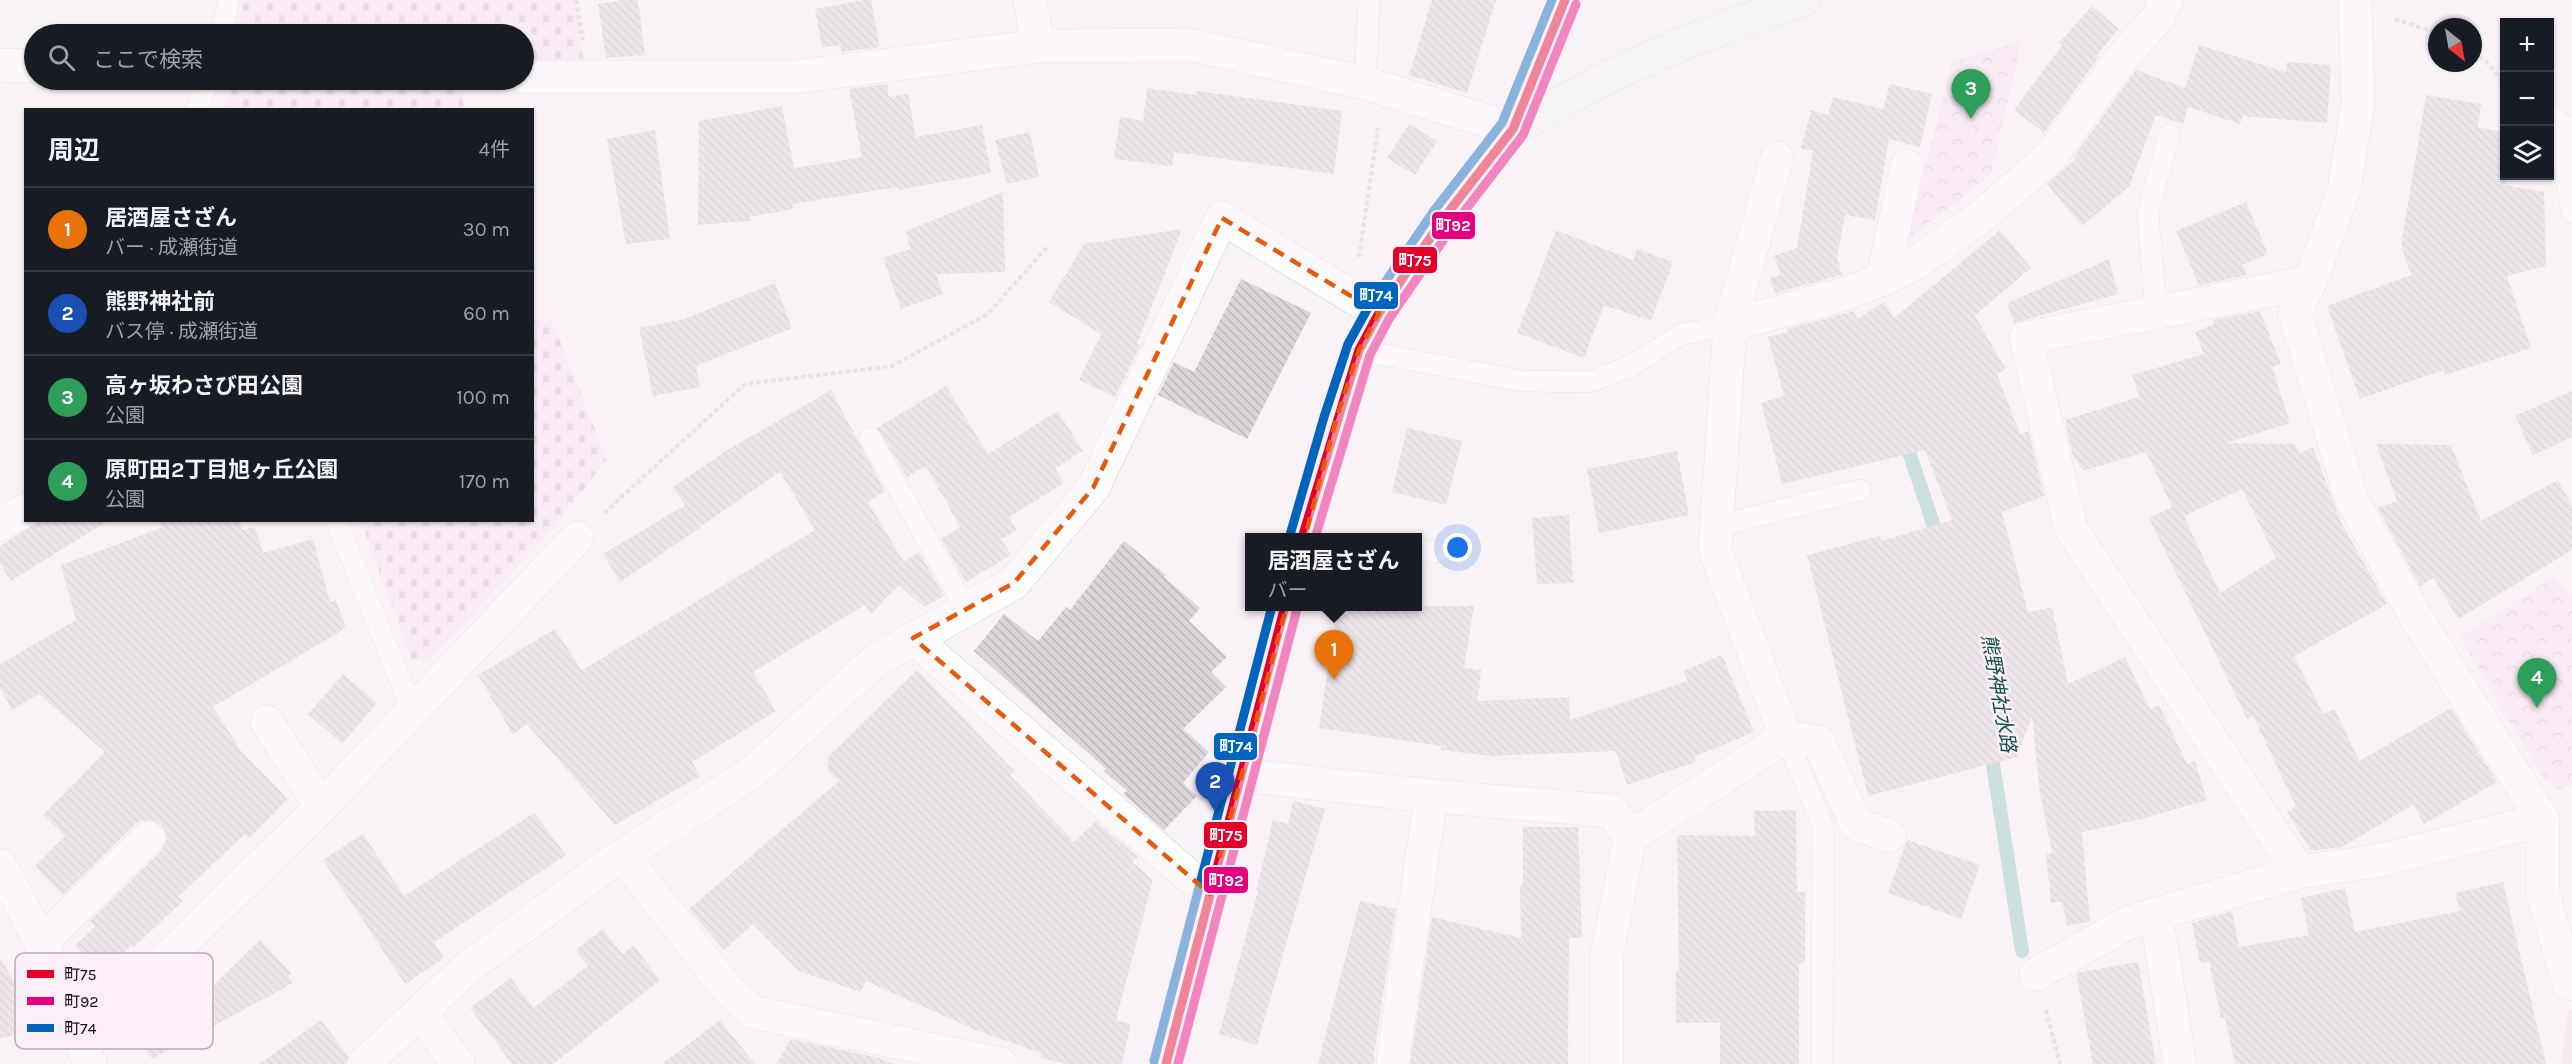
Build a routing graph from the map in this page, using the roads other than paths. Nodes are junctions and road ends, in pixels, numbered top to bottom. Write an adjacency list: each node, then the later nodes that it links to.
1 (229, 0): 8 (lane)
2 (1030, 0): 9 (street)
3 (1369, 0): 13 (lane)
4 (1565, 0): 16 (street)
5 (1803, 0): 16 (main road)
6 (2166, 0): 22 (street)
7 (2355, 0): 23 (street)
8 (223, 24)
9 (1038, 46): 12 (street); 13 (street)
10 (0, 65): 11 (street)
11 (24, 66)
12 (534, 77)
13 (1374, 86): 16 (street)
14 (205, 90): 15 (lane)
15 (198, 108)
16 (1513, 129): 24 (main road)
17 (2560, 129): 21 (lane)
18 (2169, 135): 25 (lane)
19 (1777, 158): 26 (street)
20 (1907, 166): 22 (street)
21 (2572, 212)
22 (1883, 279): 26 (street)
23 (2310, 282): 25 (street); 45 (street)
24 (1366, 306): 27 (main road); 36 (street)
25 (2156, 312): 50 (street)
26 (1730, 325): 27 (lane); 33 (street)
27 (1359, 350): 34 (main road)
28 (870, 438): 36 (lane)
29 (1860, 490): 33 (lane)
30 (24, 511): 32 (street)
31 (337, 522): 39 (lane)
32 (0, 524)
33 (1717, 526): 41 (street)
34 (1309, 533)
35 (577, 538): 39 (street)
36 (966, 609): 38 (street)
37 (1284, 611): 42 (main road)
38 (913, 638): 49 (street); 52 (street)
39 (412, 712): 44 (street)
40 (267, 722): 44 (street)
41 (1786, 737): 46 (street); 47 (street); 66 (lane)
42 (1242, 775): 43 (street); 52 (main road)
43 (1431, 796): 47 (street); 60 (street)
44 (321, 807): 56 (street)
45 (2543, 820): 50 (street); 58 (street)
46 (1889, 836)
47 (1630, 837): 65 (street)
48 (148, 838): 54 (street)
49 (623, 856): 59 (street); 63 (street)
50 (2299, 872): 53 (street)
51 (4, 882): 54 (street)
52 (1210, 894): 64 (main road)
53 (2156, 914): 57 (street); 67 (street)
54 (41, 943): 55 (street)
55 (45, 953)
56 (182, 953)
57 (2030, 978)
58 (2571, 983)
59 (420, 1012): 61 (street); 62 (street)
60 (1393, 1058)
61 (364, 1064)
62 (458, 1064)
63 (1001, 1064)
64 (1166, 1064)
65 (1607, 1064)
66 (1822, 1064)
67 (2180, 1064)

